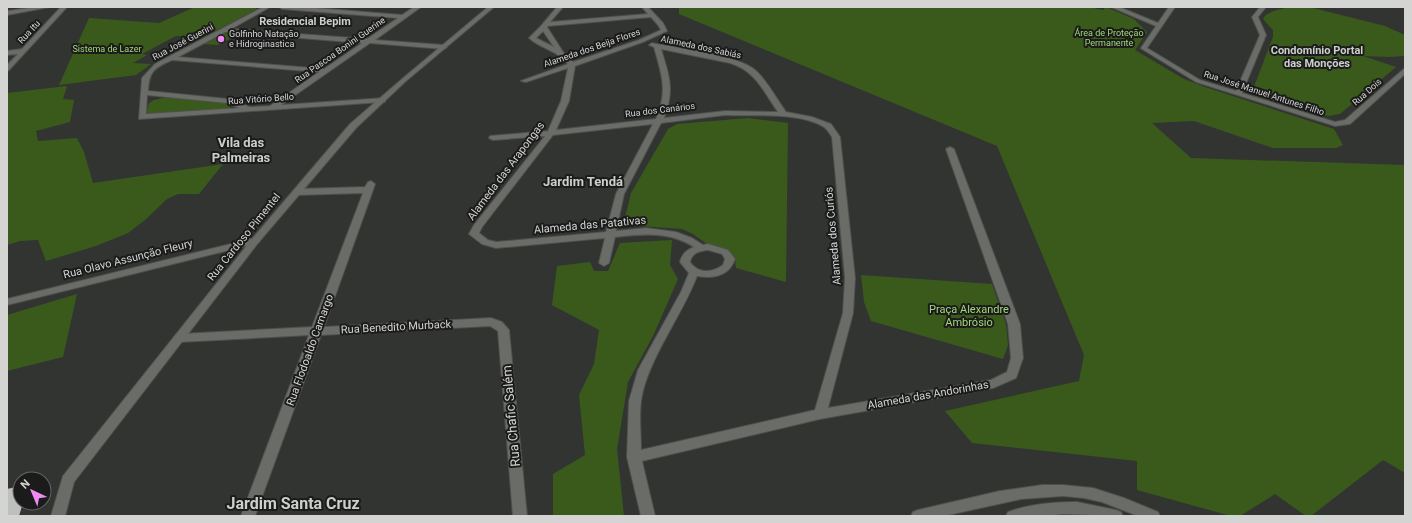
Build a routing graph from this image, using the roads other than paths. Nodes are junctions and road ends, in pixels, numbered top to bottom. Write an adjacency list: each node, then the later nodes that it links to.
1 (47, 7): 12 (street)
2 (64, 7): 22 (street, Rua Itu)
3 (267, 7): 17 (street, Rua José Guerini)
4 (282, 7): 14 (street)
5 (418, 7): 14 (street, Rua Pascoa Bonini Guerine)
6 (491, 7): 20 (street, Rua Cardoso Pimentel)
7 (560, 7): 15 (street)
8 (645, 7): 13 (street)
9 (1114, 7): 16 (street)
10 (1172, 7): 16 (street)
11 (1263, 7): 32 (street)
12 (7, 13)
13 (652, 15): 15 (street); 18 (street, Alameda dos Beija Flores)
14 (403, 17): 19 (street, Rua Pascoa Bonini Guerine)
15 (544, 26): 23 (street); 23 (street)
16 (1158, 26): 32 (street, Rua José Manuel Antunes Filho)
17 (226, 30): 19 (street); 25 (street, Rua José Guerini)
18 (641, 41): 21 (street, Alameda dos Sabiás); 26 (street, Alameda dos Beija Flores)
19 (368, 42): 20 (street); 29 (street, Rua Pascoa Bonini Guerine)
20 (444, 47): 33 (street, Rua Cardoso Pimentel)
21 (657, 47): 36 (street, Alameda dos Sabiás); 38 (street)
22 (23, 51): 24 (street); 27 (street, Rua Itu)
23 (560, 51): 26 (street)
24 (7, 53)
25 (172, 58): 29 (street); 31 (street, Rua José Guerini)
26 (572, 65): 30 (street, Alameda dos Beija Flores); 41 (street, Alameda das Arapongas)
27 (7, 69)
28 (1405, 70): 39 (street, Rua Dois)
29 (326, 71): 34 (street, Rua Pascoa Bonini Guerine)
30 (524, 81)
31 (145, 93): 35 (street); 37 (street, Rua José Guerini)
32 (1238, 94): 39 (street, Rua José Manuel Antunes Filho)
33 (382, 100): 34 (street, Rua Vitório Bello); 44 (street, Rua Cardoso Pimentel)
34 (272, 108): 35 (street, Rua Vitório Bello)
35 (250, 109): 37 (street, Rua Vitório Bello)
36 (784, 114): 38 (street, Rua dos Canários); 40 (street, Rua dos Canários)
37 (142, 117)
38 (659, 120): 41 (street, Rua dos Canários); 45 (street)
39 (1339, 124)
40 (828, 126): 55 (street, Alameda dos Curiós)
41 (551, 133): 42 (street, Rua dos Canários); 46 (street, Alameda das Arapongas)
42 (493, 138)
43 (950, 149): 55 (street, Alameda das Andorinhas)
44 (297, 192): 47 (street, Rua Cardoso Pimentel); 53 (street, Rua Flodoaldo Camargo)
45 (609, 236): 46 (street, Alameda das Patativas); 48 (street, Alameda das Patativas); 49 (street)
46 (478, 238)
47 (255, 241): 51 (street, Rua Olavo Assunção Fleury); 54 (street, Rua Cardoso Pimentel)
48 (702, 248): 50 (street); 50 (street)
49 (604, 263)
50 (694, 272): 56 (street)
51 (7, 302)
52 (491, 322): 53 (street, Rua Benedito Murback); 59 (street, Rua Chafic Salém)
53 (317, 331): 54 (street, Rua Benedito Murback); 58 (street, Rua Flodoaldo Camargo)
54 (180, 338): 57 (street, Rua Cardoso Pimentel)
55 (820, 414): 56 (street, Alameda das Andorinhas)
56 (634, 457): 60 (street)
57 (58, 516)
58 (248, 516)
59 (520, 516)
60 (648, 516)
61 (918, 516): 64 (street)
62 (1013, 516): 63 (street)
63 (1116, 516)
64 (1153, 516)

